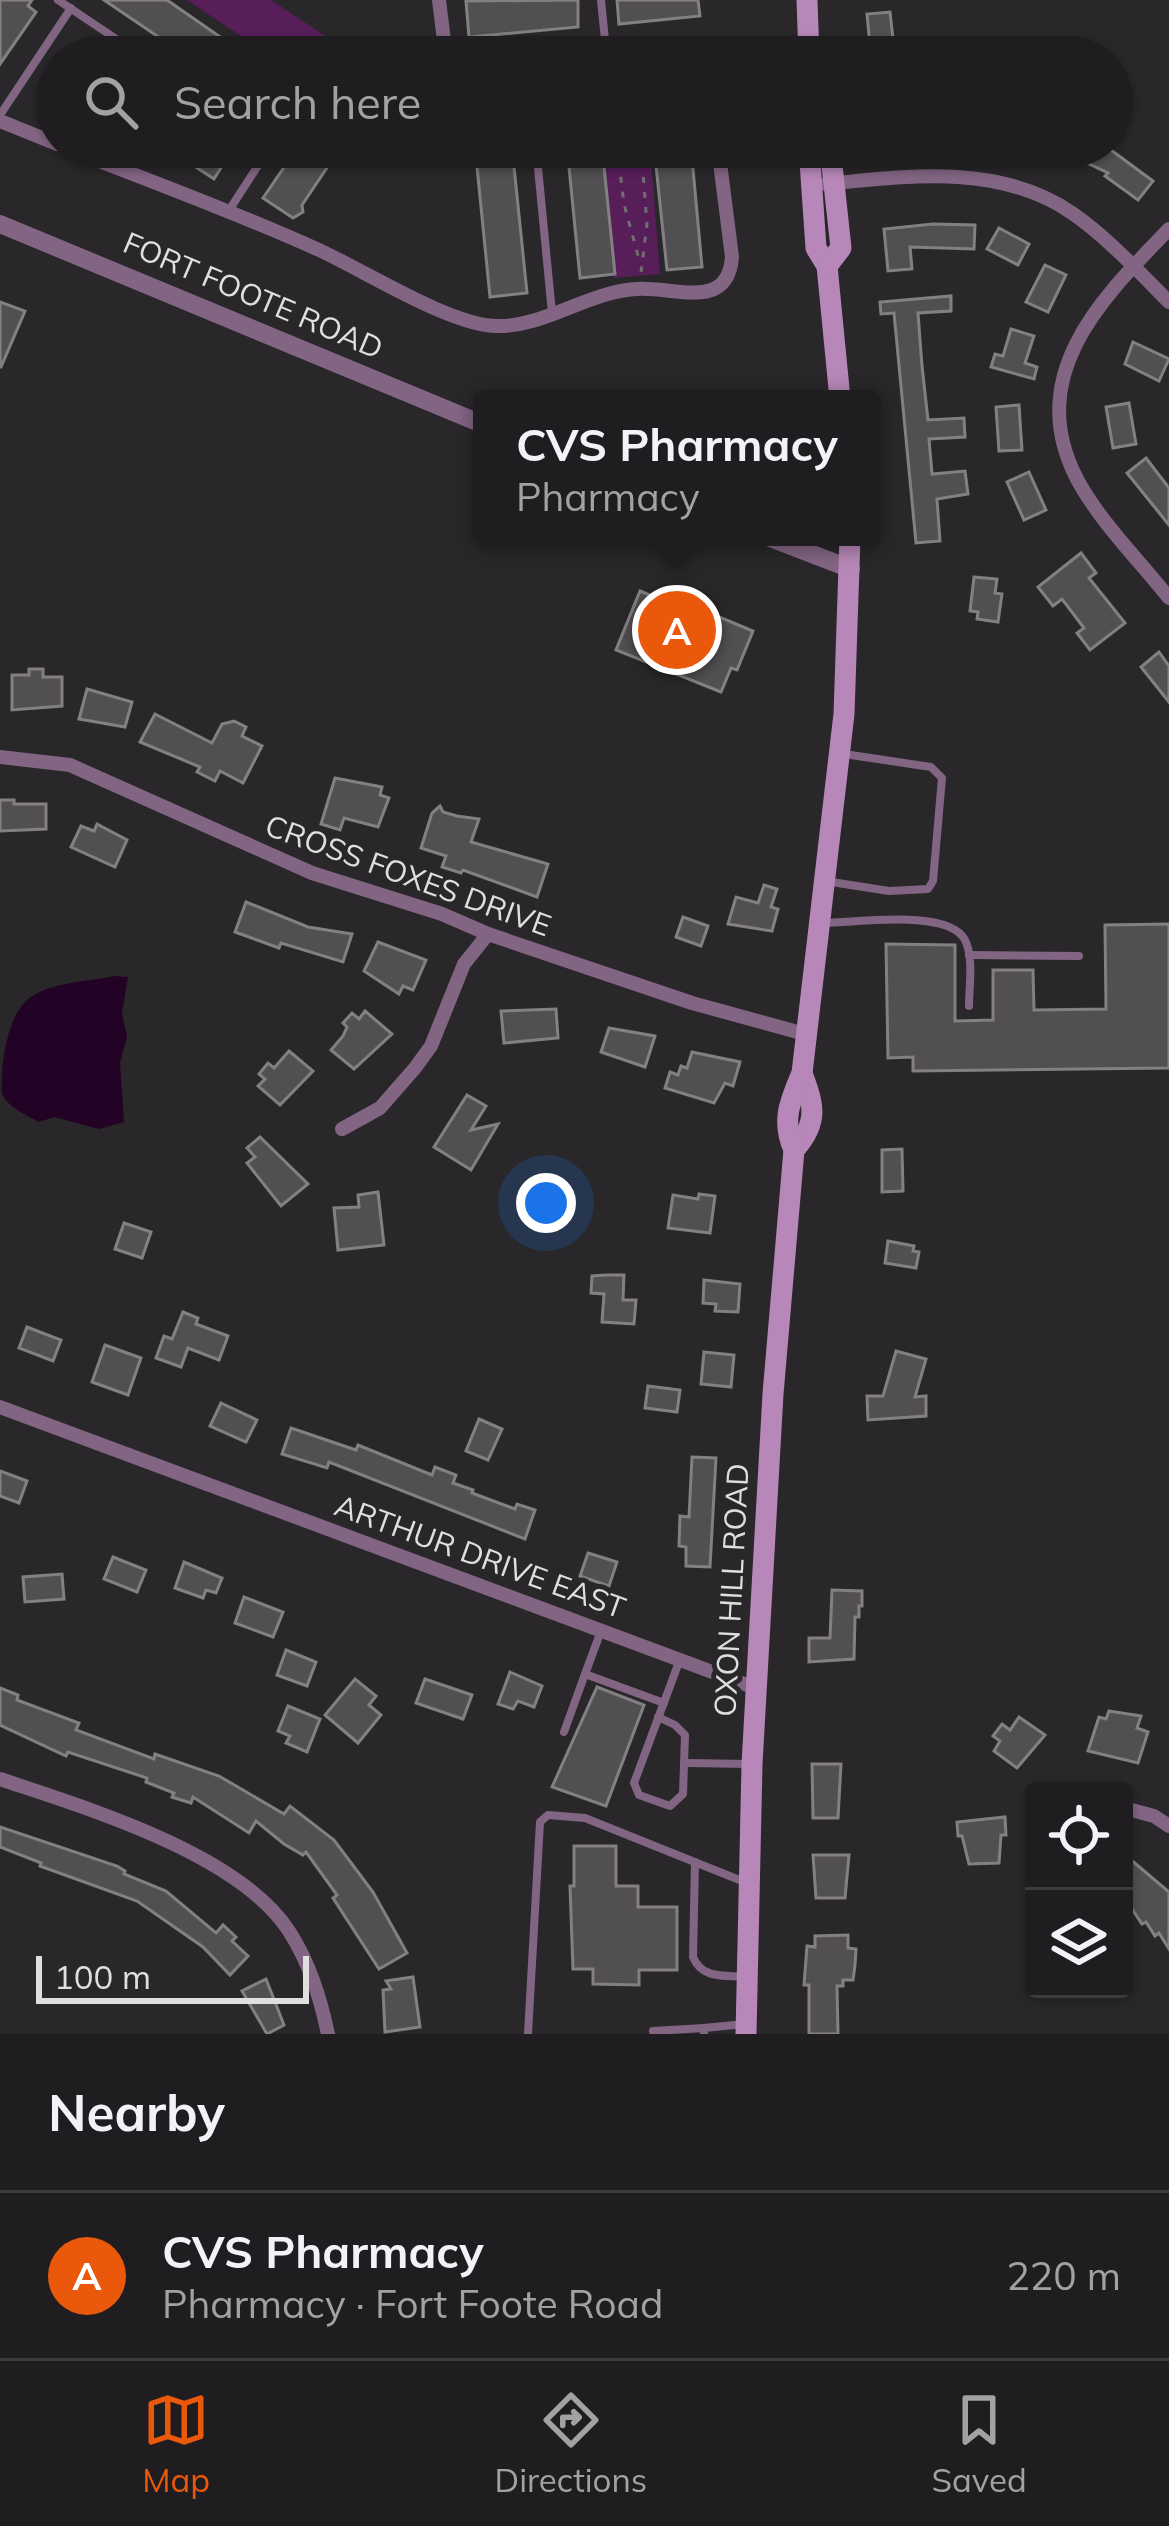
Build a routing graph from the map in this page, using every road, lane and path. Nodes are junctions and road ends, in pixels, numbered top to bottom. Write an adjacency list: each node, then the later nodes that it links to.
1 (58, 0): 5 (lane)
2 (439, 0): 8 (street)
3 (601, 0): 9 (lane)
4 (805, 2): 10 (main road)
5 (71, 8): 6 (lane); 7 (lane)
6 (53, 36)
7 (112, 36)
8 (443, 36)
9 (604, 36)
10 (807, 36)
11 (36, 62): 12 (lane)
12 (0, 118): 13 (street)
13 (36, 135)
14 (115, 168): 24 (street)
15 (256, 168): 24 (lane)
16 (538, 168): 30 (lane)
17 (620, 168): 18 (path)
18 (642, 168)
19 (721, 168): 30 (street)
20 (809, 168): 23 (main road)
21 (832, 168): 22 (main road)
22 (834, 183): 23 (street); 27 (main road); 28 (street)
23 (809, 185): 27 (main road)
24 (227, 213): 30 (street)
25 (0, 224): 32 (street, FORT FOOTE ROAD)
26 (1169, 229): 28 (street)
27 (827, 266): 31 (main road)
28 (1133, 266): 29 (street); 36 (street)
29 (1169, 302)
30 (552, 313)
31 (839, 390)
32 (473, 420)
33 (791, 546): 35 (street)
34 (850, 546): 35 (main road, OXON HILL ROAD)
35 (851, 569): 37 (main road, OXON HILL ROAD)
36 (1169, 598)
37 (839, 754): 39 (main road, OXON HILL ROAD); 39 (lane)
38 (0, 758): 41 (street, CROSS FOXES DRIVE)
39 (823, 880): 40 (main road, OXON HILL ROAD)
40 (818, 923): 42 (lane); 45 (main road, OXON HILL ROAD)
41 (488, 934): 45 (street, CROSS FOXES DRIVE); 46 (street)
42 (969, 956): 43 (lane); 44 (lane)
43 (1079, 956)
44 (969, 1006)
45 (806, 1034): 51 (main road, OXON HILL ROAD)
46 (342, 1129)
47 (0, 1407): 48 (street, ARTHUR DRIVE EAST)
48 (601, 1631): 49 (street, ARTHUR DRIVE EAST); 50 (lane)
49 (680, 1660): 51 (street, ARTHUR DRIVE EAST); 52 (lane)
50 (585, 1674): 52 (lane); 54 (lane)
51 (758, 1689): 56 (main road, OXON HILL ROAD)
52 (664, 1703): 53 (lane)
53 (658, 1717): 55 (lane); 55 (lane)
54 (564, 1732)
55 (686, 1762): 56 (lane)
56 (752, 1764): 61 (main road, OXON HILL ROAD)
57 (0, 1779): 66 (street)
58 (1133, 1810): 59 (street)
59 (1169, 1826)
60 (695, 1862): 61 (lane); 62 (lane); 67 (lane)
61 (748, 1884): 62 (main road, OXON HILL ROAD)
62 (746, 1977): 63 (main road, OXON HILL ROAD)
63 (746, 2029): 65 (lane)
64 (653, 2030): 65 (lane)
65 (704, 2031)
66 (328, 2034)
67 (528, 2034)

